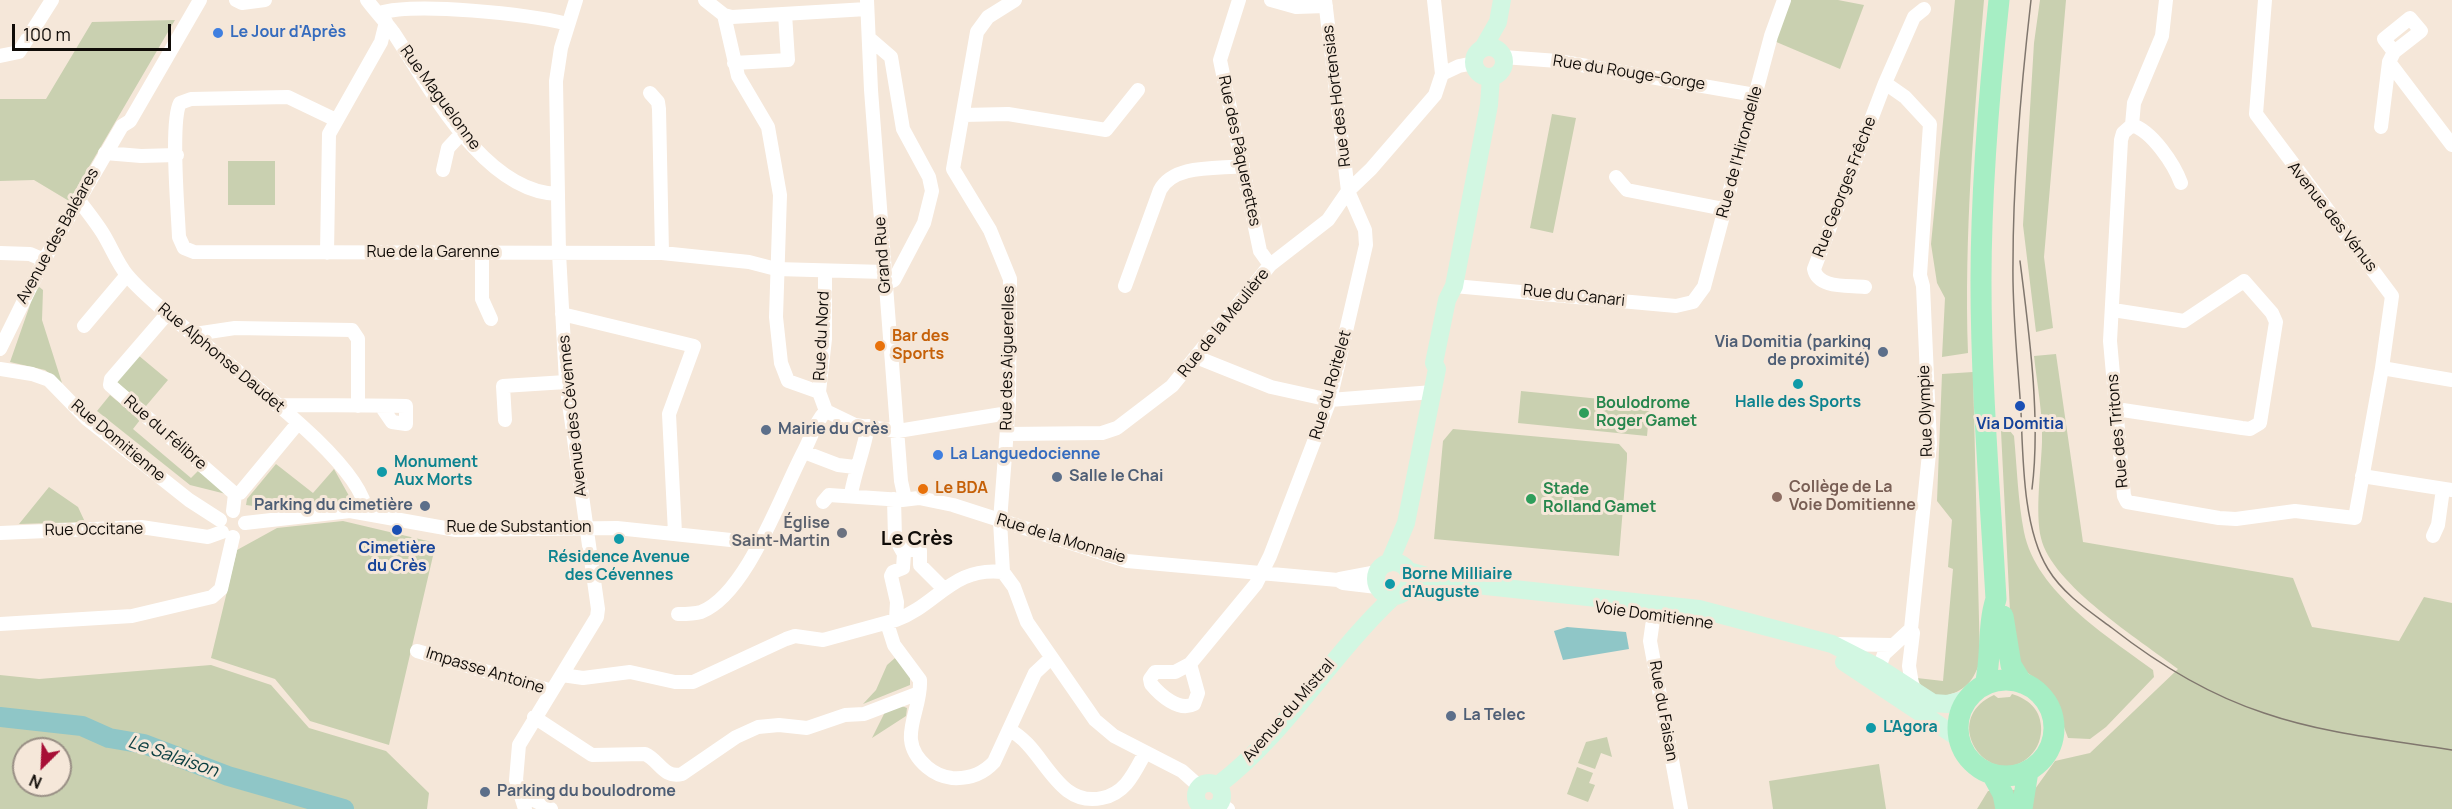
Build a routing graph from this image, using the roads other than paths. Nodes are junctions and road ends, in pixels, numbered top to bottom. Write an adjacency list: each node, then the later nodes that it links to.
1 (52, 0): 29 (street)
2 (192, 0): 39 (street, Avenue des Baléares)
3 (200, 0): 39 (street, Avenue des Baléares)
4 (236, 0): 5 (street)
5 (265, 0)
6 (367, 0): 25 (street, Rue Maguelonne)
7 (576, 0): 26 (street, Avenue des Cévennes)
8 (705, 0): 24 (street)
9 (1015, 0): 36 (street)
10 (1239, 0): 45 (street, Rue des Pâquerettes)
11 (1271, 0): 19 (street)
12 (1434, 0): 31 (street)
13 (1502, 0): 28 (street)
14 (1508, 0): 28 (street)
15 (1784, 0): 35 (street, Rue de l'Hirondelle)
16 (1999, 0): 119 (main road)
17 (2166, 0): 38 (street, Rue des Tritons)
18 (2265, 0): 79 (street, Avenue des Vénus)
19 (1326, 3): 51 (street, Rue des Hortensias)
20 (416, 4): 25 (street); 26 (street)
21 (867, 5): 23 (street); 27 (street, Grand Rue)
22 (1924, 9): 32 (street, Rue Georges Frêche)
23 (785, 14): 24 (street); 30 (street)
24 (724, 15): 30 (street)
25 (382, 18): 37 (street); 41 (street, Rue Maguelonne)
26 (568, 24): 52 (street, Avenue des Cévennes)
27 (869, 38): 49 (street); 65 (street, Grand Rue)
28 (1490, 54): 31 (street); 35 (street, Rue du Rouge-Gorge); 67 (street)
29 (0, 56)
30 (734, 63): 62 (street)
31 (1442, 74): 51 (street, Rue de la Meulière)
32 (1885, 83): 68 (street, Rue Georges Frêche); 124 (street, Rue Olympie)
33 (1138, 90): 36 (street)
34 (650, 93): 59 (street)
35 (1755, 95): 54 (street, Rue de l'Hirondelle)
36 (963, 115): 46 (street)
37 (336, 120): 44 (street, Rue de la Garenne); 56 (street)
38 (2132, 125): 50 (street); 70 (street, Rue des Tritons)
39 (122, 126): 43 (street, Avenue des Baléares)
40 (2381, 126): 42 (street)
41 (462, 133): 47 (street); 52 (street, Rue Maguelonne)
42 (2452, 145)
43 (105, 153): 44 (street); 53 (street, Avenue des Baléares)
44 (177, 155): 56 (street, Rue de la Garenne)
45 (1243, 166): 61 (street, Rue des Pâquerettes); 66 (street)
46 (953, 169): 49 (street); 90 (street, Rue des Aiguerelles)
47 (443, 170)
48 (1616, 177): 54 (street)
49 (930, 183): 65 (street)
50 (2181, 183)
51 (1348, 191): 61 (street, Rue de la Meulière); 84 (street, Rue du Roitelet)
52 (558, 194): 58 (street, Avenue des Cévennes)
53 (78, 199): 60 (street, Avenue des Baléares); 64 (street, Rue Alphonse Daudet)
54 (1724, 209): 69 (street, Rue de l'Hirondelle)
55 (0, 253): 60 (street)
56 (327, 253): 57 (street, Rue de la Garenne)
57 (482, 253): 58 (street, Rue de la Garenne); 73 (street)
58 (559, 253): 59 (street, Rue de la Garenne); 72 (street, Avenue des Cévennes)
59 (662, 254): 62 (street, Rue de la Garenne)
60 (44, 260): 76 (street, Avenue des Baléares)
61 (1270, 265): 77 (street, Rue de la Meulière)
62 (776, 269): 63 (street, Rue de la Garenne); 85 (street)
63 (825, 272): 65 (street, Rue de la Garenne); 85 (street, Rue du Nord)
64 (127, 275): 71 (street, Rue Alphonse Daudet); 74 (street)
65 (885, 278): 94 (street, Grand Rue)
66 (1125, 286)
67 (1454, 286): 69 (street, Rue du Canari); 83 (street)
68 (1864, 287)
69 (1693, 302)
70 (2112, 309): 89 (street, Rue des Tritons); 89 (street)
71 (167, 314): 75 (street, Rue Alphonse Daudet); 100 (street, Rue du Félibre)
72 (562, 314): 82 (street, Avenue des Cévennes); 111 (street)
73 (491, 319)
74 (84, 326)
75 (195, 334): 86 (street, Rue Alphonse Daudet); 87 (street)
76 (0, 349)
77 (1196, 357): 84 (street); 95 (street, Rue de la Meulière)
78 (0, 362): 80 (street, Rue Domitienne)
79 (2382, 368): 81 (street); 98 (street, Rue des Tritons)
80 (7, 370): 109 (street, Rue Domitienne)
81 (2452, 380)
82 (566, 382): 91 (street); 108 (street, Avenue des Cévennes)
83 (1432, 392): 84 (street); 117 (street)
84 (1330, 400): 116 (street, Rue du Roitelet)
85 (823, 401): 93 (street); 96 (street)
86 (277, 405): 87 (street); 92 (street, Rue Alphonse Daudet)
87 (358, 406): 88 (street)
88 (381, 406)
89 (2116, 408): 98 (street, Rue des Tritons)
90 (1008, 413): 94 (street); 95 (street, Rue des Aiguerelles)
91 (505, 420)
92 (298, 423): 100 (street); 105 (street, Rue Alphonse Daudet)
93 (868, 426): 94 (street); 97 (street)
94 (898, 431): 102 (street, Grand Rue)
95 (1007, 434): 106 (street, Rue des Aiguerelles)
96 (804, 452): 97 (street); 113 (street)
97 (855, 467): 101 (street)
98 (2362, 476): 99 (street)
99 (2448, 489): 112 (street)
100 (235, 494): 104 (street)
101 (851, 494): 102 (street, Rue de la Monnaie); 103 (street)
102 (900, 499): 106 (street, Rue de la Monnaie); 114 (street, Grand Rue)
103 (823, 502)
104 (233, 511): 107 (street); 109 (street)
105 (366, 512): 107 (street, Rue de Substantion); 108 (street, Rue de Substantion)
106 (1000, 521): 115 (street, Rue des Aiguerelles); 116 (street, Rue de la Monnaie)
107 (245, 523): 109 (street)
108 (587, 529): 111 (street, Rue de Substantion); 131 (street, Avenue des Cévennes)
109 (225, 530): 110 (street, Rue Occitane); 123 (street)
110 (0, 533)
111 (675, 533): 113 (street, Rue de Substantion)
112 (2433, 536)
113 (759, 543): 121 (street)
114 (901, 549): 118 (street); 122 (street)
115 (1003, 572): 118 (street); 128 (street)
116 (1262, 574): 117 (street, Rue de la Monnaie); 129 (street, Rue du Roitelet)
117 (1391, 579): 120 (street, Voie Domitienne); 125 (street, Voie Domitienne); 145 (street, Avenue du Mistral)
118 (943, 588): 122 (street)
119 (1996, 599): 132 (main road); 136 (main road)
120 (1654, 613): 135 (street, Voie Domitienne); 149 (street, Rue du Faisan)
121 (678, 614)
122 (891, 622): 131 (street); 137 (street)
123 (0, 624)
124 (1911, 629): 126 (street); 133 (street, Rue Olympie)
125 (1832, 644): 126 (street); 130 (street, Voie Domitienne)
126 (1892, 645): 130 (street)
127 (417, 651): 134 (street, Impasse Antoine)
128 (1051, 658): 139 (street); 141 (street)
129 (1190, 664)
130 (1879, 668): 133 (street, Voie Domitienne); 135 (street)
131 (562, 675): 134 (street, Avenue des Cévennes)
132 (2022, 683): 136 (main road); 142 (main road)
133 (1913, 690): 136 (street, Voie Domitienne)
134 (552, 691): 138 (street, Avenue des Cévennes)
135 (1887, 691): 140 (street, Voie Domitienne)
136 (1977, 692): 140 (main road)
137 (919, 693): 138 (street); 139 (street)
138 (534, 717): 144 (street, Avenue des Cévennes)
139 (1009, 730): 141 (street)
140 (1960, 739): 143 (main road)
141 (1144, 753): 145 (street)
142 (2028, 771): 143 (main road); 151 (main road)
143 (1992, 774): 150 (main road)
144 (519, 792): 147 (street, Avenue des Cévennes); 148 (street)
145 (1216, 796): 146 (street)
146 (1199, 807)
147 (525, 809)
148 (551, 809)
149 (1681, 809)
150 (2006, 809)
151 (2022, 809)

